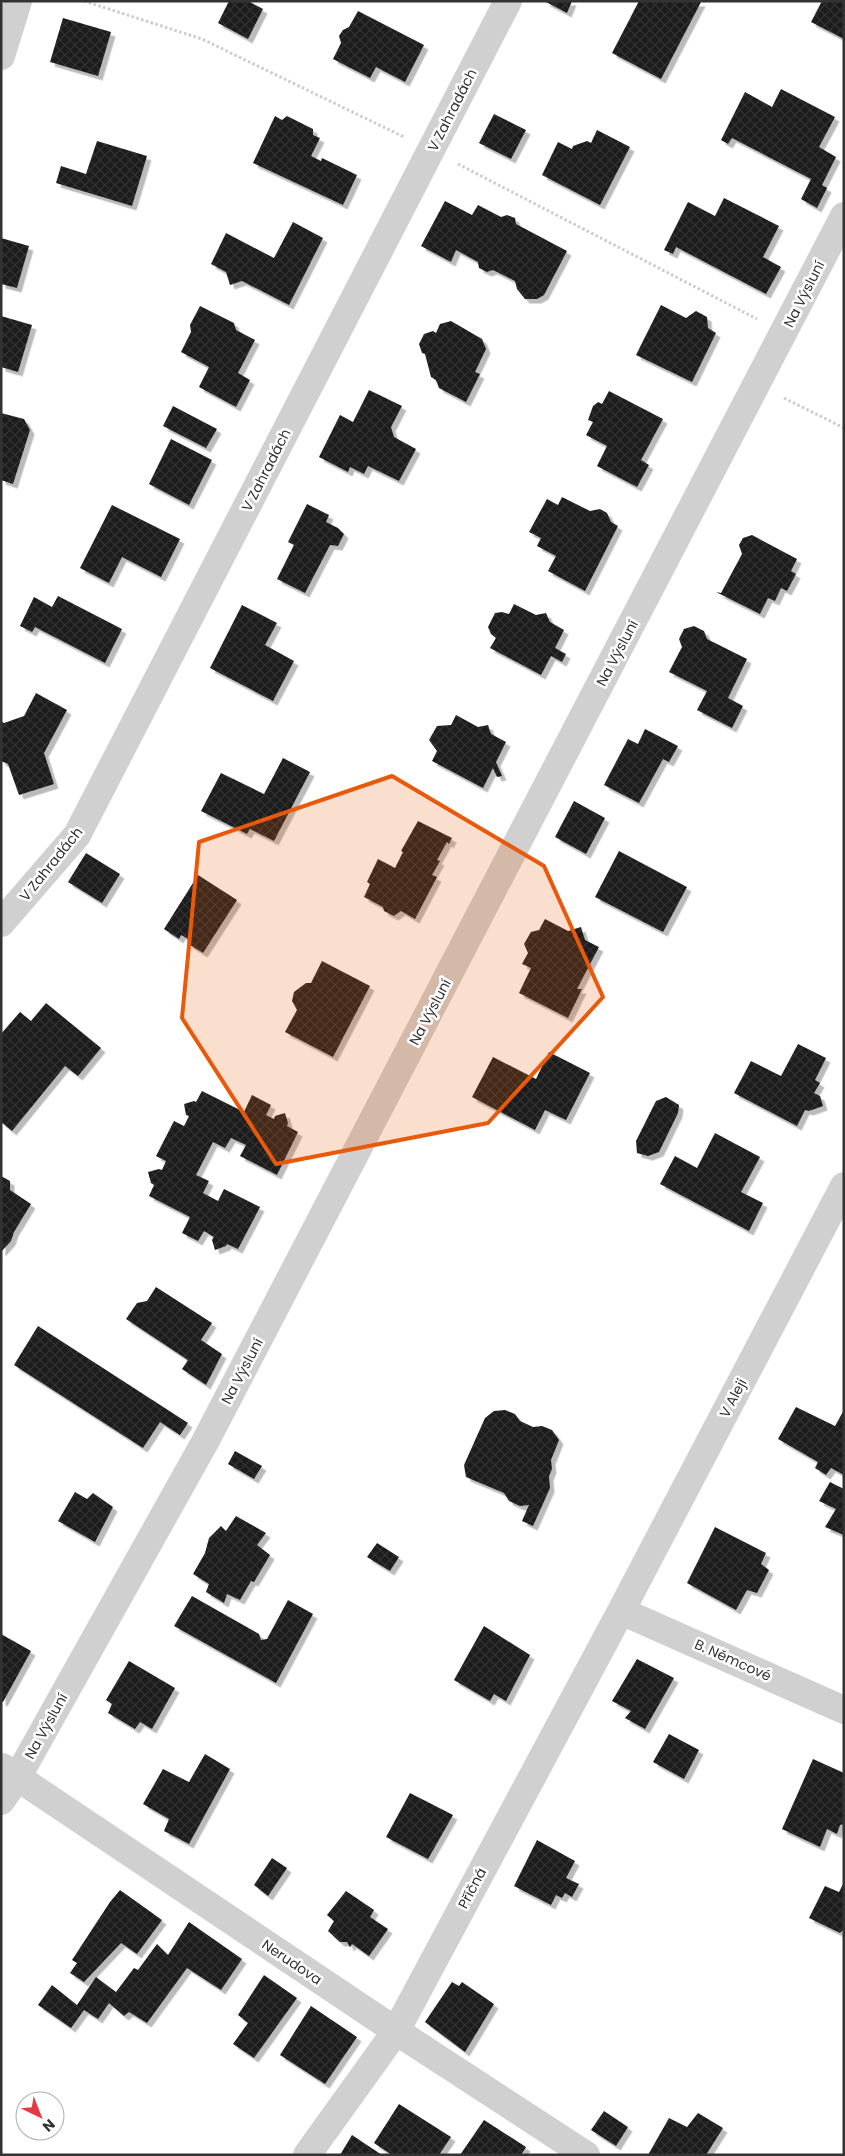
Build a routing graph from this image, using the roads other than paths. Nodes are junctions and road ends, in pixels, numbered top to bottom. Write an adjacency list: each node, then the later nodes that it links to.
1 (18, 1): 3 (street)
2 (508, 1): 5 (street, V Zahradách)
3 (1, 56)
4 (844, 216): 9 (street, Na Výsluní)
5 (1, 923)
6 (844, 1186): 7 (street, V Aleji)
7 (621, 1611): 8 (street, B. Němcové); 11 (street, Příčná)
8 (844, 1710)
9 (9, 1772): 10 (street, Na Výsluní); 11 (street, Nerudova)
10 (1, 1800)
11 (396, 2031): 12 (street, Příčná); 13 (street, Nerudova)
12 (307, 2155)
13 (586, 2155)

